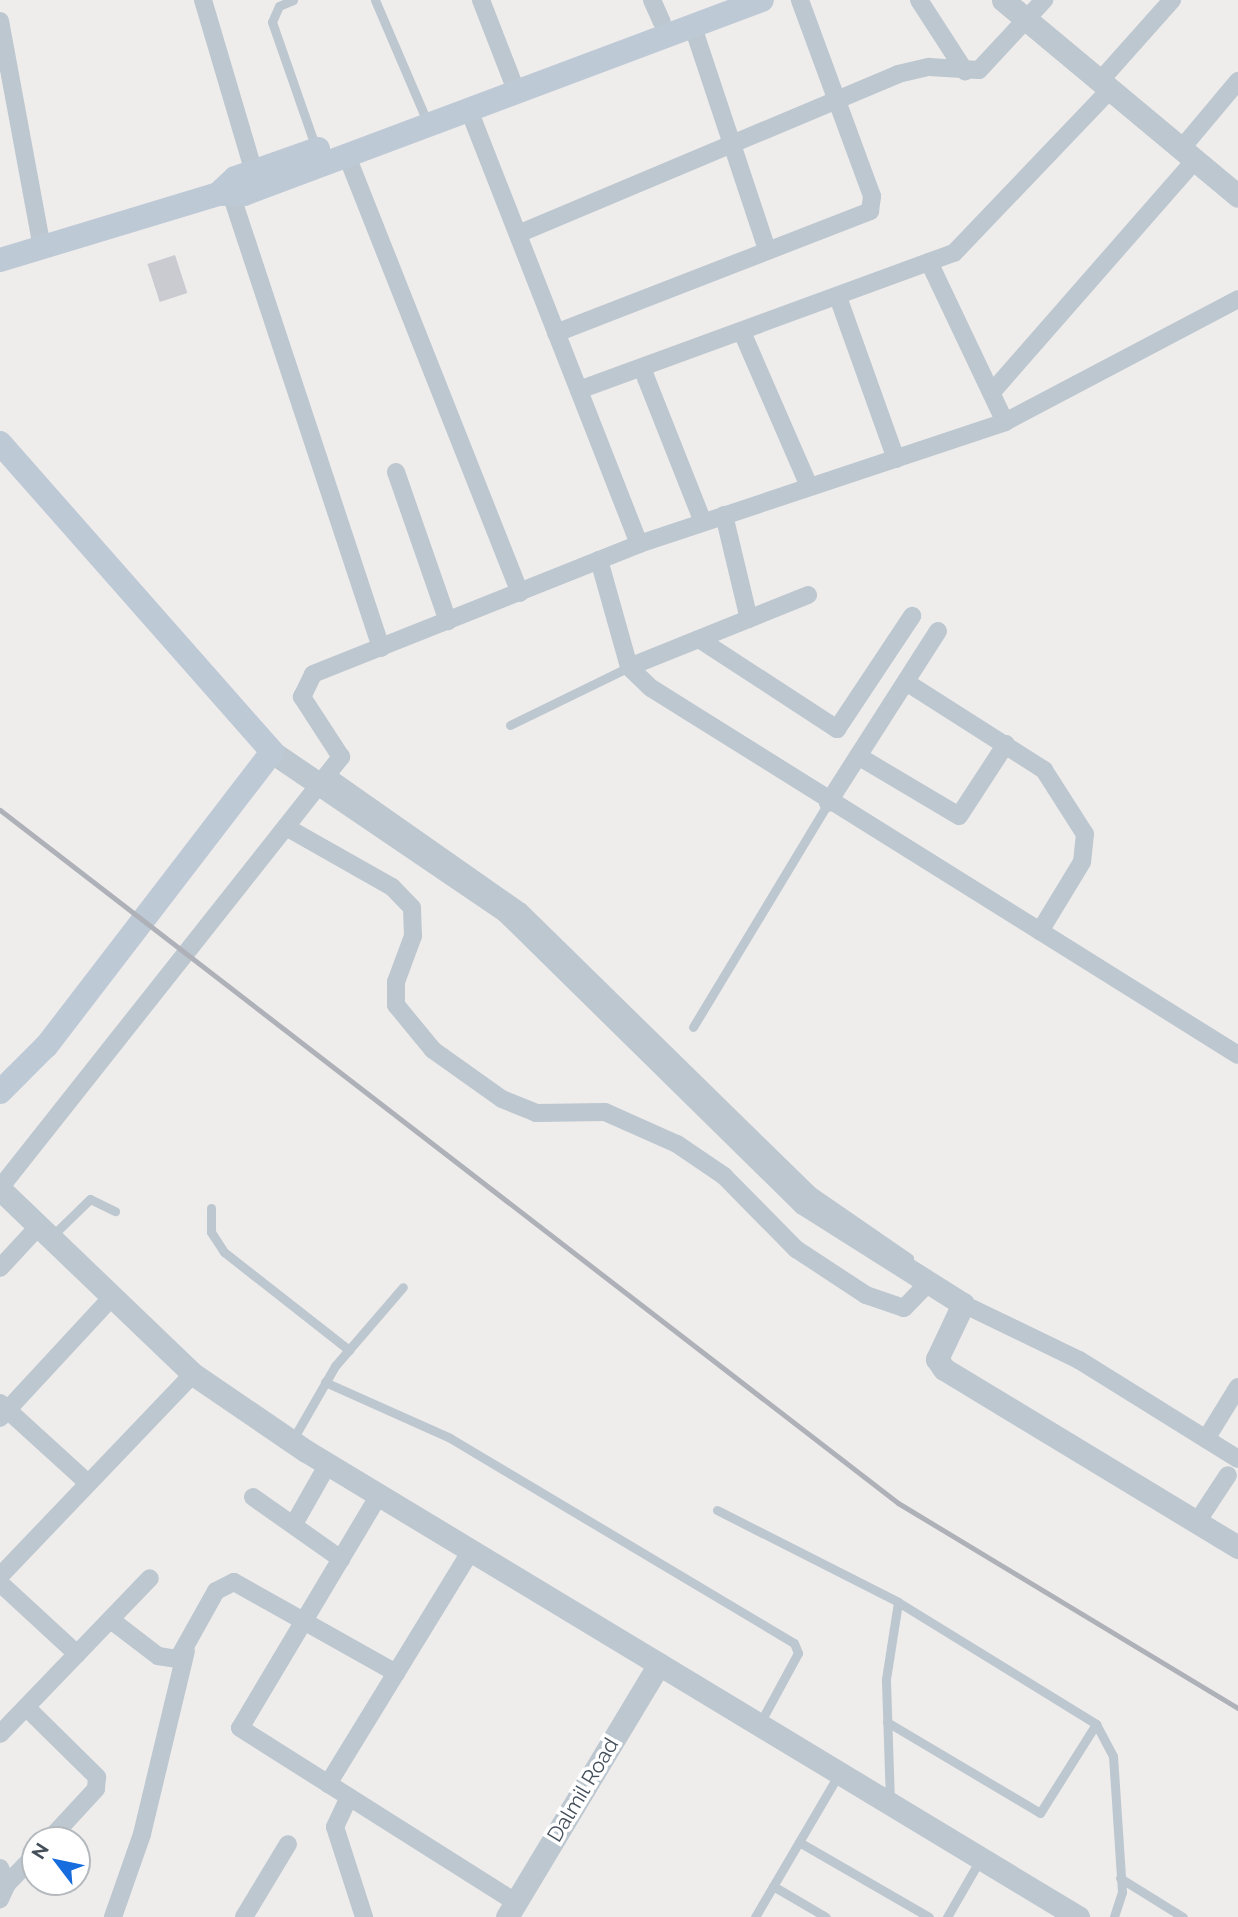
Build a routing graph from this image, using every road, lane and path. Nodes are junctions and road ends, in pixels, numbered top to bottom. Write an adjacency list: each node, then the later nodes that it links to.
1 (203, 0): 27 (street)
2 (293, 0): 24 (lane)
3 (374, 0): 22 (lane)
4 (481, 0): 17 (street)
5 (715, 0): 12 (main road)
6 (762, 0): 15 (main road)
7 (800, 0): 20 (street)
8 (919, 0): 16 (street)
9 (1003, 0): 14 (street)
10 (1044, 0): 14 (street)
11 (1172, 0): 19 (street)
12 (657, 11): 17 (main road)
13 (0, 21): 31 (street)
14 (1026, 21): 16 (street); 19 (street)
15 (693, 27): 21 (main road); 23 (street)
16 (965, 71): 20 (street)
17 (512, 80): 22 (main road)
18 (1238, 81): 25 (street)
19 (1104, 87): 25 (street); 35 (street)
20 (836, 101): 23 (street); 33 (street)
21 (469, 110): 26 (main road); 30 (street)
22 (423, 112): 24 (main road)
23 (733, 146): 30 (street); 33 (street)
24 (317, 149): 27 (main road)
25 (1188, 155): 29 (street); 42 (street)
26 (347, 156): 28 (main road); 52 (street)
27 (254, 172): 28 (main road)
28 (226, 192): 31 (street); 34 (main road); 59 (street)
29 (1238, 196)
30 (517, 234): 39 (street)
31 (40, 236): 32 (street)
32 (0, 248)
33 (767, 250): 39 (street)
34 (0, 260)
35 (929, 262): 36 (street); 42 (street)
36 (838, 297): 38 (street); 45 (street)
37 (1238, 299): 43 (street)
38 (742, 332): 40 (street); 47 (street)
39 (556, 333): 41 (street)
40 (642, 368): 41 (street); 49 (street)
41 (579, 390): 50 (street)
42 (992, 392): 43 (street)
43 (1005, 422): 45 (street)
44 (0, 443): 64 (main road)
45 (896, 459): 47 (street)
46 (396, 472): 56 (street)
47 (809, 486): 48 (street)
48 (724, 515): 49 (street); 55 (street)
49 (703, 522): 50 (street)
50 (639, 544): 51 (street)
51 (599, 560): 52 (street); 60 (street)
52 (520, 593): 56 (street)
53 (808, 596): 55 (street)
54 (912, 616): 58 (street)
55 (749, 619): 58 (street)
56 (448, 621): 59 (street)
57 (938, 631): 61 (street)
58 (698, 639): 60 (street)
59 (381, 648): 66 (street)
60 (629, 667): 62 (lane); 67 (street)
61 (905, 682): 63 (street); 65 (street)
62 (510, 725)
63 (1006, 744): 65 (street); 69 (street)
64 (272, 752): 72 (main road); 78 (street)
65 (858, 756): 67 (street)
66 (329, 772): 68 (street); 78 (lane)
67 (828, 803): 69 (street); 70 (lane)
68 (286, 827): 73 (street); 78 (street)
69 (1040, 931): 71 (street)
70 (693, 1027)
71 (1238, 1055)
72 (0, 1092)
73 (0, 1189): 76 (street)
74 (211, 1208): 82 (lane)
75 (115, 1211): 76 (lane)
76 (42, 1234): 77 (street); 80 (street)
77 (0, 1268)
78 (926, 1285): 81 (street)
79 (402, 1287): 82 (lane)
80 (111, 1298): 83 (street); 86 (street)
81 (963, 1304): 87 (street); 96 (street)
82 (349, 1350): 84 (lane)
83 (193, 1374): 88 (street); 92 (street)
84 (325, 1382): 88 (lane); 113 (lane)
85 (1238, 1387): 87 (street)
86 (3, 1410): 92 (street)
87 (1206, 1439): 89 (street)
88 (292, 1441): 90 (street)
89 (1238, 1459)
90 (328, 1464): 93 (street); 97 (street)
91 (1228, 1475): 96 (street)
92 (88, 1483): 101 (street)
93 (379, 1495): 99 (street); 100 (street)
94 (253, 1497): 97 (street)
95 (717, 1510): 104 (lane)
96 (1197, 1522): 98 (street)
97 (294, 1524): 100 (street)
98 (1238, 1547)
99 (471, 1551): 109 (street); 110 (street)
100 (341, 1559): 106 (street)
101 (0, 1576)
102 (150, 1578): 105 (street)
103 (0, 1583): 108 (street)
104 (898, 1602): 112 (lane); 114 (lane)
105 (111, 1619): 107 (street); 108 (street)
106 (306, 1621): 107 (street); 110 (street); 117 (street)
107 (186, 1651): 129 (street)
108 (77, 1654): 111 (street)
109 (659, 1664): 113 (street); 128 (street, Dalmil Road)
110 (396, 1673): 117 (street)
111 (26, 1707): 115 (street); 120 (street)
112 (887, 1722): 114 (lane); 119 (lane)
113 (760, 1724): 116 (street)
114 (1096, 1724): 125 (lane)
115 (0, 1734)
116 (839, 1773): 119 (street); 121 (lane)
117 (328, 1784): 118 (street)
118 (349, 1797): 128 (street); 131 (street)
119 (890, 1803): 123 (street)
120 (62, 1826)
121 (799, 1842): 127 (lane); 134 (lane)
122 (288, 1844): 130 (street)
123 (981, 1858): 135 (lane); 136 (street)
124 (21, 1868): 126 (street)
125 (1120, 1878): 137 (lane); 138 (lane)
126 (3, 1884)
127 (773, 1886): 132 (lane); 133 (lane)
128 (511, 1910)
129 (113, 1917)
130 (244, 1917)
131 (364, 1917)
132 (755, 1917)
133 (826, 1917)
134 (929, 1917)
135 (947, 1917)
136 (1078, 1917)
137 (1114, 1917)
138 (1183, 1917)

